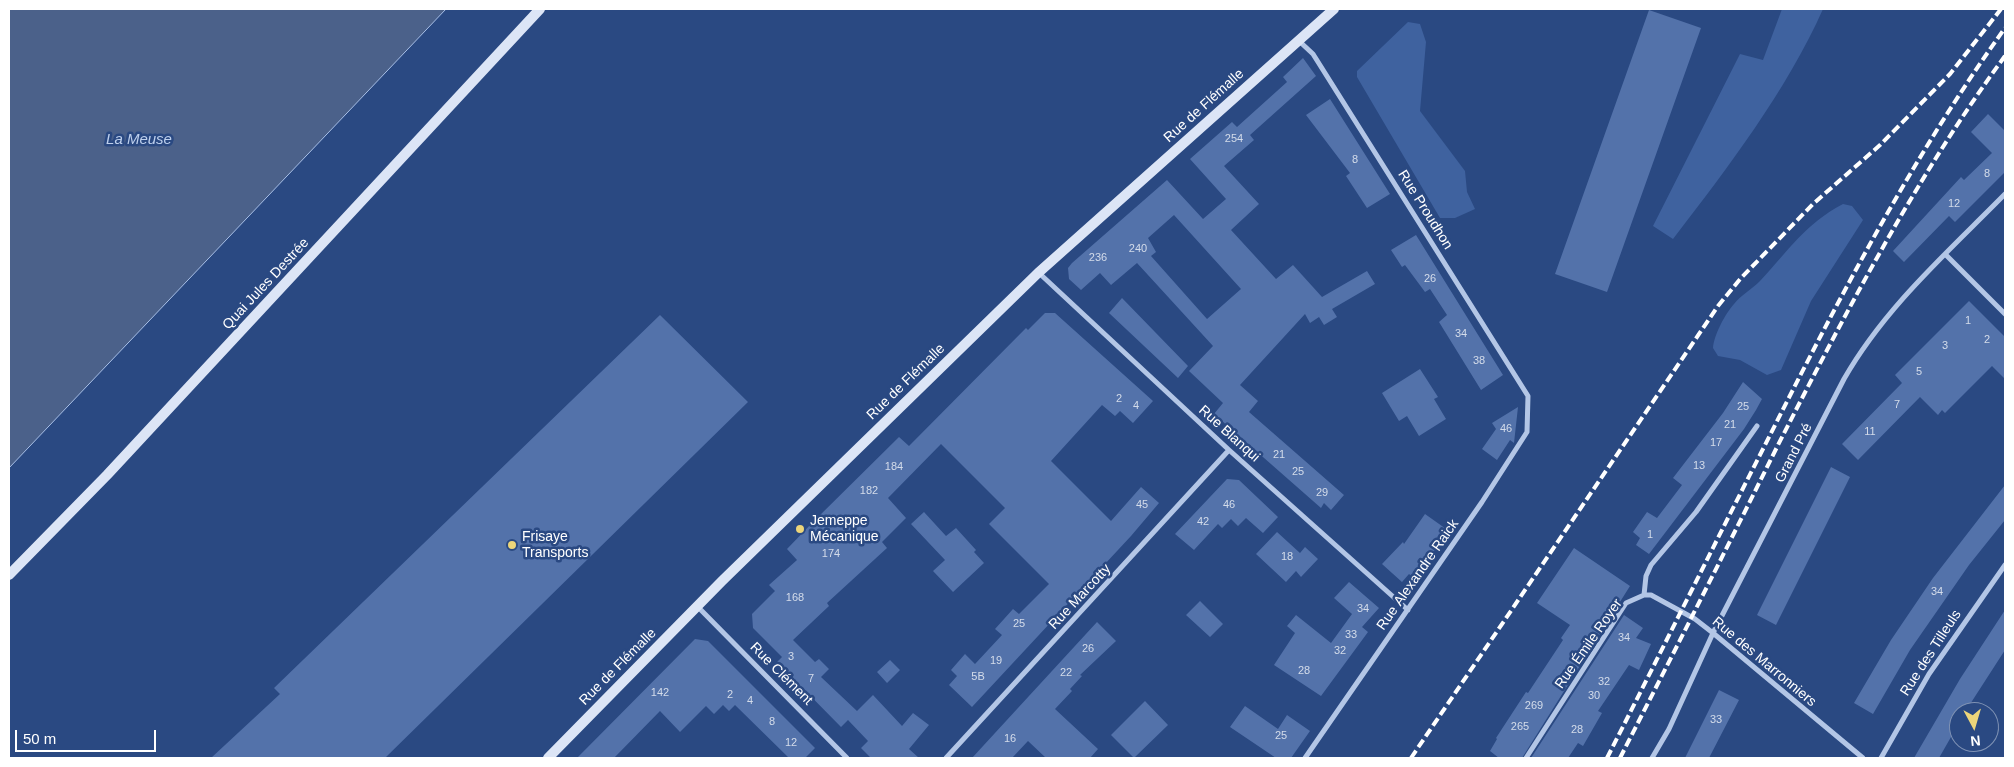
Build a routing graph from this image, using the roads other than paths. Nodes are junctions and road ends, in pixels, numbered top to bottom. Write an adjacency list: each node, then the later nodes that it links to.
1 (540, 9): 12 (street, Quai Jules Destrée)
2 (1334, 9): 3 (street, Rue de Flémalle)
3 (1297, 40): 6 (street, Rue de Flémalle); 8 (street, Rue Proudhon)
4 (2005, 194): 5 (street, Grand Pré)
5 (1945, 254): 7 (street); 16 (street, Grand Pré)
6 (1038, 273): 10 (street, Rue Blanqui); 14 (street, Rue de Flémalle)
7 (2005, 314)
8 (1528, 396): 15 (street, Rue Alexandre Raick)
9 (1758, 426): 13 (street, Rue Émile Royer)
10 (1230, 450): 15 (street, Rue Blanqui); 19 (street, Rue Marcotty)
11 (2005, 565): 24 (street, Rue des Tilleuls)
12 (9, 576)
13 (1644, 596): 16 (street, Rue des Marronniers); 21 (street, Rue Émile Royer)
14 (697, 606): 17 (street, Rue de Flémalle); 18 (street, Rue Clément)
15 (1408, 610): 20 (street, Rue Alexandre Raick)
16 (1713, 633): 22 (street, Grand Pré); 23 (street, Rue des Marronniers)
17 (548, 758)
18 (848, 758)
19 (946, 758)
20 (1306, 758)
21 (1526, 758)
22 (1652, 758)
23 (1863, 758)
24 (1881, 758)

